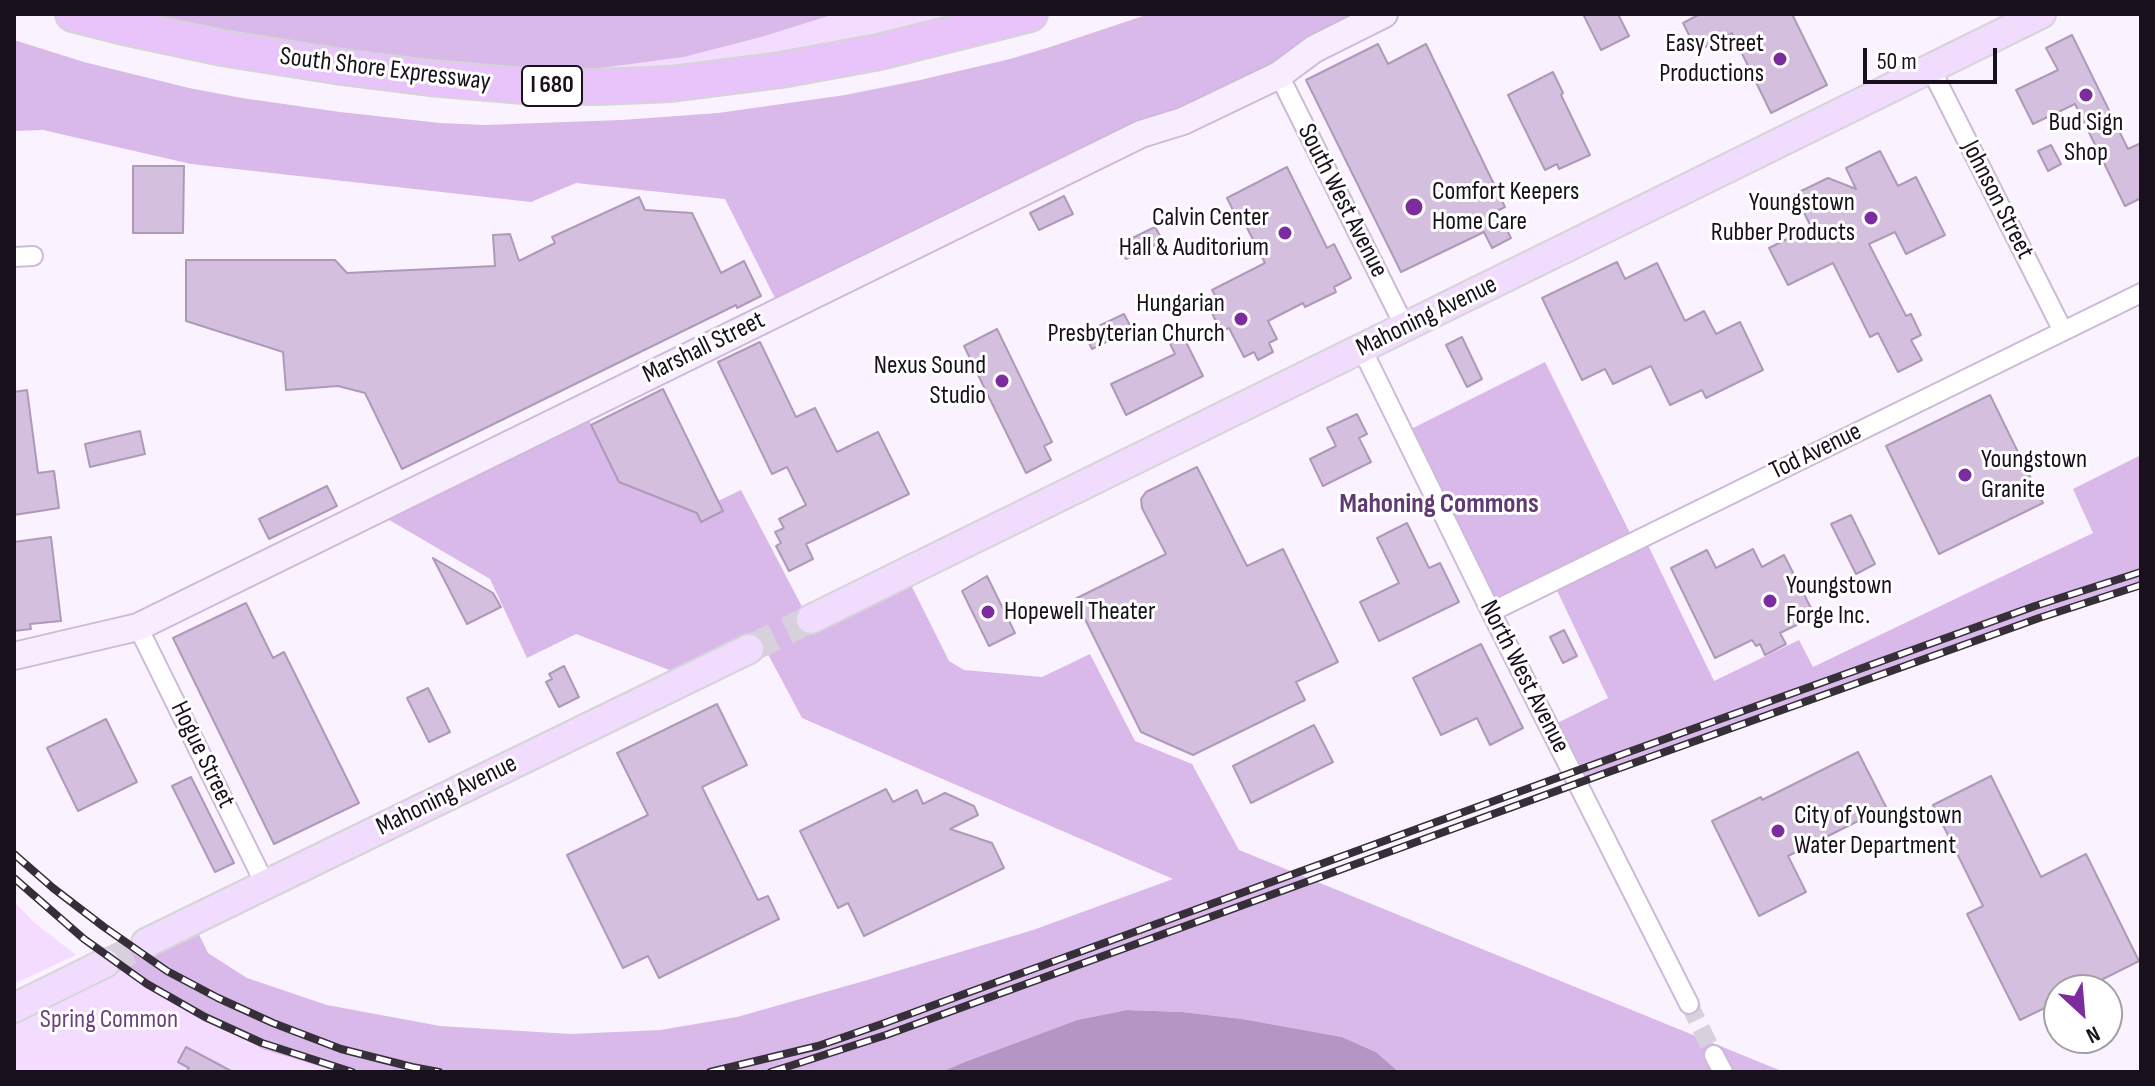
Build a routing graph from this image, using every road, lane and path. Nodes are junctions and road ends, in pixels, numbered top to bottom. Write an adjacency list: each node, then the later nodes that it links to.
1 (73, 14): 2 (highway, South Shore Expressway / I 680)
2 (1030, 14)
3 (1384, 14): 6 (street, Marshall Street)
4 (2041, 14): 5 (main road, Mahoning Avenue)
5 (1931, 69): 8 (main road, Mahoning Avenue); 9 (street, Johnson Street)
6 (1279, 75): 8 (street, South West Avenue); 13 (street, Marshall Street)
7 (2141, 293): 9 (street, Tod Avenue)
8 (1405, 327): 10 (main road, Mahoning Avenue)
9 (2063, 331): 11 (street, Tod Avenue)
10 (1362, 349): 11 (street, North West Avenue); 12 (main road, Mahoning Avenue)
11 (1491, 612): 19 (street, North West Avenue)
12 (811, 619)
13 (138, 627): 15 (street, Marshall Street); 16 (street, Hogue Street)
14 (749, 649): 16 (main road, Mahoning Avenue)
15 (14, 656)
16 (265, 884): 17 (main road, Mahoning Avenue)
17 (146, 943)
18 (105, 963): 20 (main road)
19 (1689, 1004)
20 (14, 1008)
21 (1714, 1055): 22 (street)
22 (1723, 1072)

